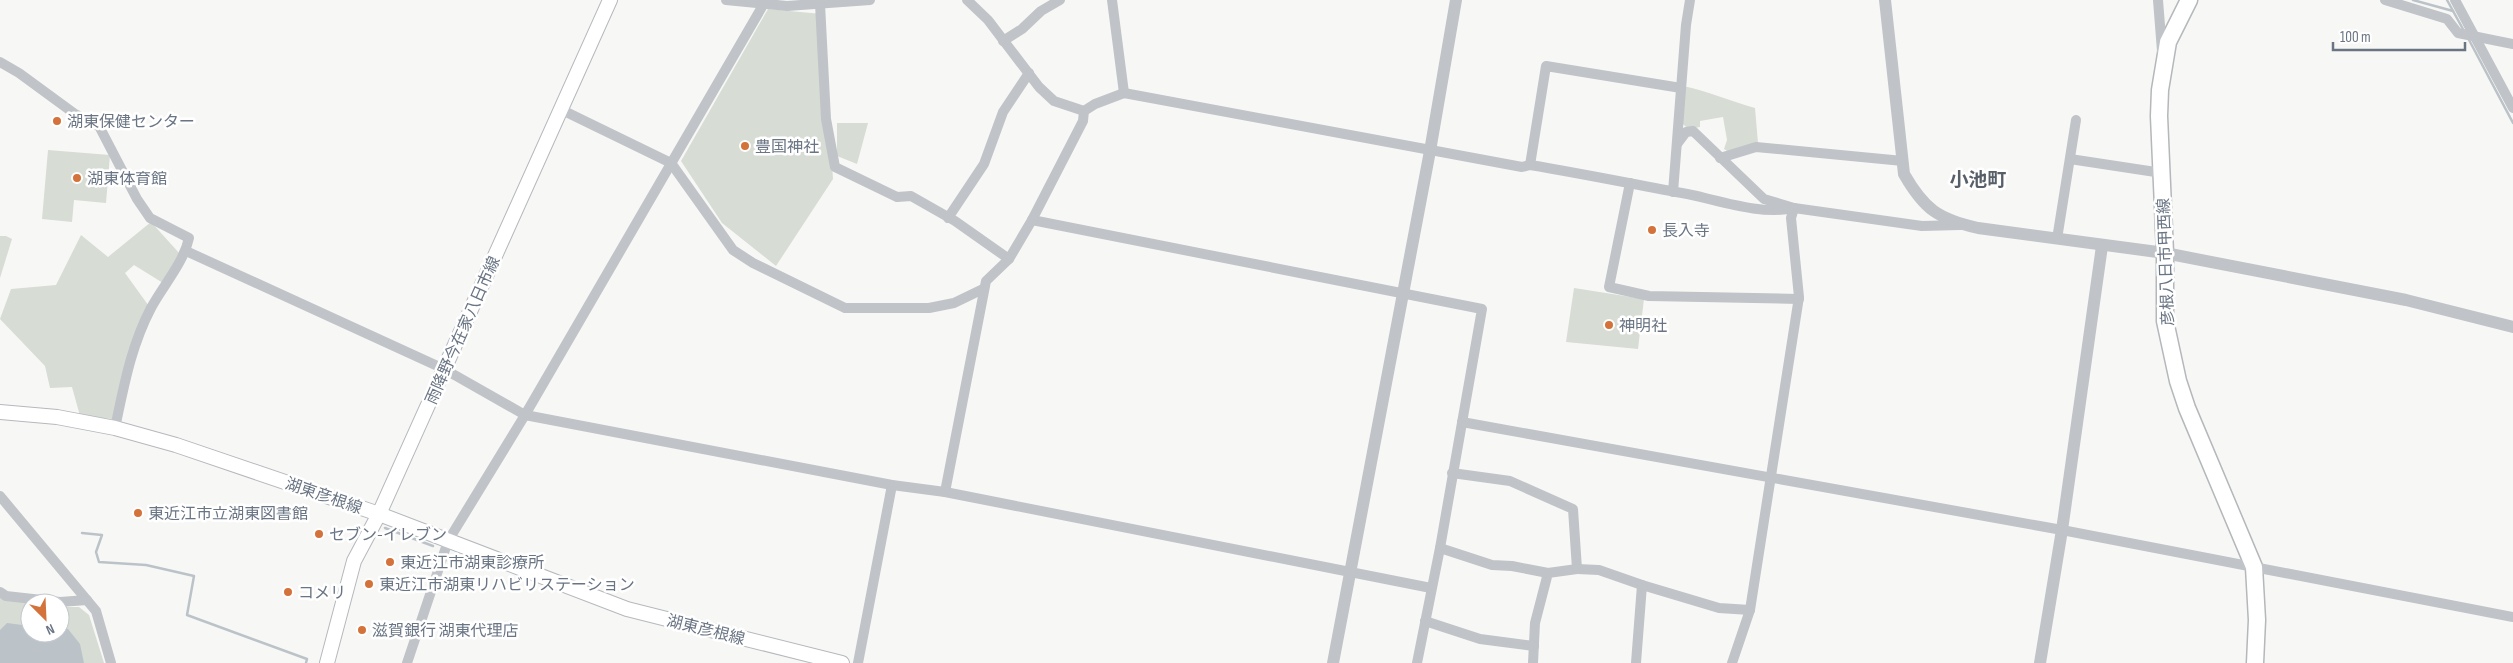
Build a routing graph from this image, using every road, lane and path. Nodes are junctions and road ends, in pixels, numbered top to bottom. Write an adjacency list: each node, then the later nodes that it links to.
1 (610, 0): 26 (main road, 雨降野今在家八日市線)
2 (726, 0): 14 (street)
3 (870, 0): 16 (street)
4 (966, 0): 18 (street)
5 (1060, 0): 18 (street)
6 (1112, 0): 24 (street)
7 (1456, 0): 30 (street)
8 (1690, 0): 23 (street)
9 (1885, 0): 33 (street)
10 (2158, 0): 21 (street)
11 (2189, 0): 21 (main road, 彦根八日市甲西線)
12 (2385, 0): 17 (street)
13 (2455, 0): 17 (street)
14 (765, 2): 15 (street); 34 (street)
15 (788, 3): 16 (street)
16 (820, 4): 40 (street)
17 (2476, 37): 19 (street); 25 (street)
18 (1004, 41): 22 (street)
19 (2513, 44)
20 (0, 62): 45 (street)
21 (2163, 62): 36 (main road, 彦根八日市甲西線)
22 (1028, 73): 27 (street); 40 (street)
23 (1681, 88): 29 (street); 35 (street)
24 (1124, 93): 27 (street); 30 (street)
25 (2513, 108)
26 (562, 110): 34 (street); 52 (main road, 雨降野今在家八日市線)
27 (1084, 111): 41 (street)
28 (2076, 120): 32 (street)
29 (1677, 144): 31 (street); 38 (street)
30 (1430, 151): 35 (street); 49 (street)
31 (1720, 158): 33 (street); 39 (street)
32 (2070, 159): 36 (street); 43 (street)
33 (1903, 161): 42 (street)
34 (671, 164): 48 (street); 54 (street)
35 (1530, 164): 37 (street)
36 (2162, 173): 46 (main road, 彦根八日市甲西線)
37 (1630, 183): 38 (street); 50 (street)
38 (1673, 192): 39 (street)
39 (1794, 208): 42 (street); 50 (street)
40 (948, 218): 47 (street)
41 (1032, 220): 47 (street); 49 (street)
42 (1964, 225): 43 (street)
43 (2057, 239): 44 (street)
44 (2102, 246): 46 (street); 63 (street)
45 (186, 251): 52 (street); 56 (street)
46 (2165, 253): 51 (street); 66 (main road, 彦根八日市甲西線)
47 (1009, 259): 48 (street)
48 (984, 289): 60 (street)
49 (1403, 294): 55 (street); 68 (street)
50 (1799, 300): 58 (street)
51 (2513, 327)
52 (444, 369): 54 (street); 62 (main road, 雨降野今在家八日市線)
53 (0, 412): 56 (main road, 湖東彦根線)
54 (525, 415): 59 (street); 64 (street)
55 (1462, 422): 57 (street); 58 (street)
56 (115, 428): 62 (main road, 湖東彦根線)
57 (1452, 473): 65 (street); 67 (street)
58 (1772, 477): 63 (street); 74 (street)
59 (892, 485): 60 (street); 82 (street)
60 (945, 492): 68 (street)
61 (0, 496): 73 (street)
62 (379, 514): 64 (main road, 湖東彦根線); 79 (main road, 雨降野今在家八日市線)
63 (2062, 530): 66 (street); 88 (street)
64 (448, 541): 80 (street); 81 (main road, 湖東彦根線)
65 (1440, 548): 69 (street); 71 (street)
66 (2254, 567): 75 (street); 89 (main road, 彦根八日市甲西線)
67 (1577, 569): 69 (street); 70 (street)
68 (1349, 570): 71 (street); 83 (street)
69 (1548, 573): 77 (street)
70 (1642, 585): 74 (street); 86 (street)
71 (1431, 588): 76 (street)
72 (0, 592): 73 (street)
73 (86, 600): 78 (street)
74 (1750, 610): 87 (street)
75 (2513, 618)
76 (1425, 622): 77 (street); 84 (street)
77 (1534, 646): 85 (street)
78 (111, 663)
79 (327, 663)
80 (407, 663)
81 (842, 663)
82 (858, 663)
83 (1332, 663)
84 (1417, 663)
85 (1532, 663)
86 (1636, 663)
87 (1732, 663)
88 (2040, 663)
89 (2255, 663)

